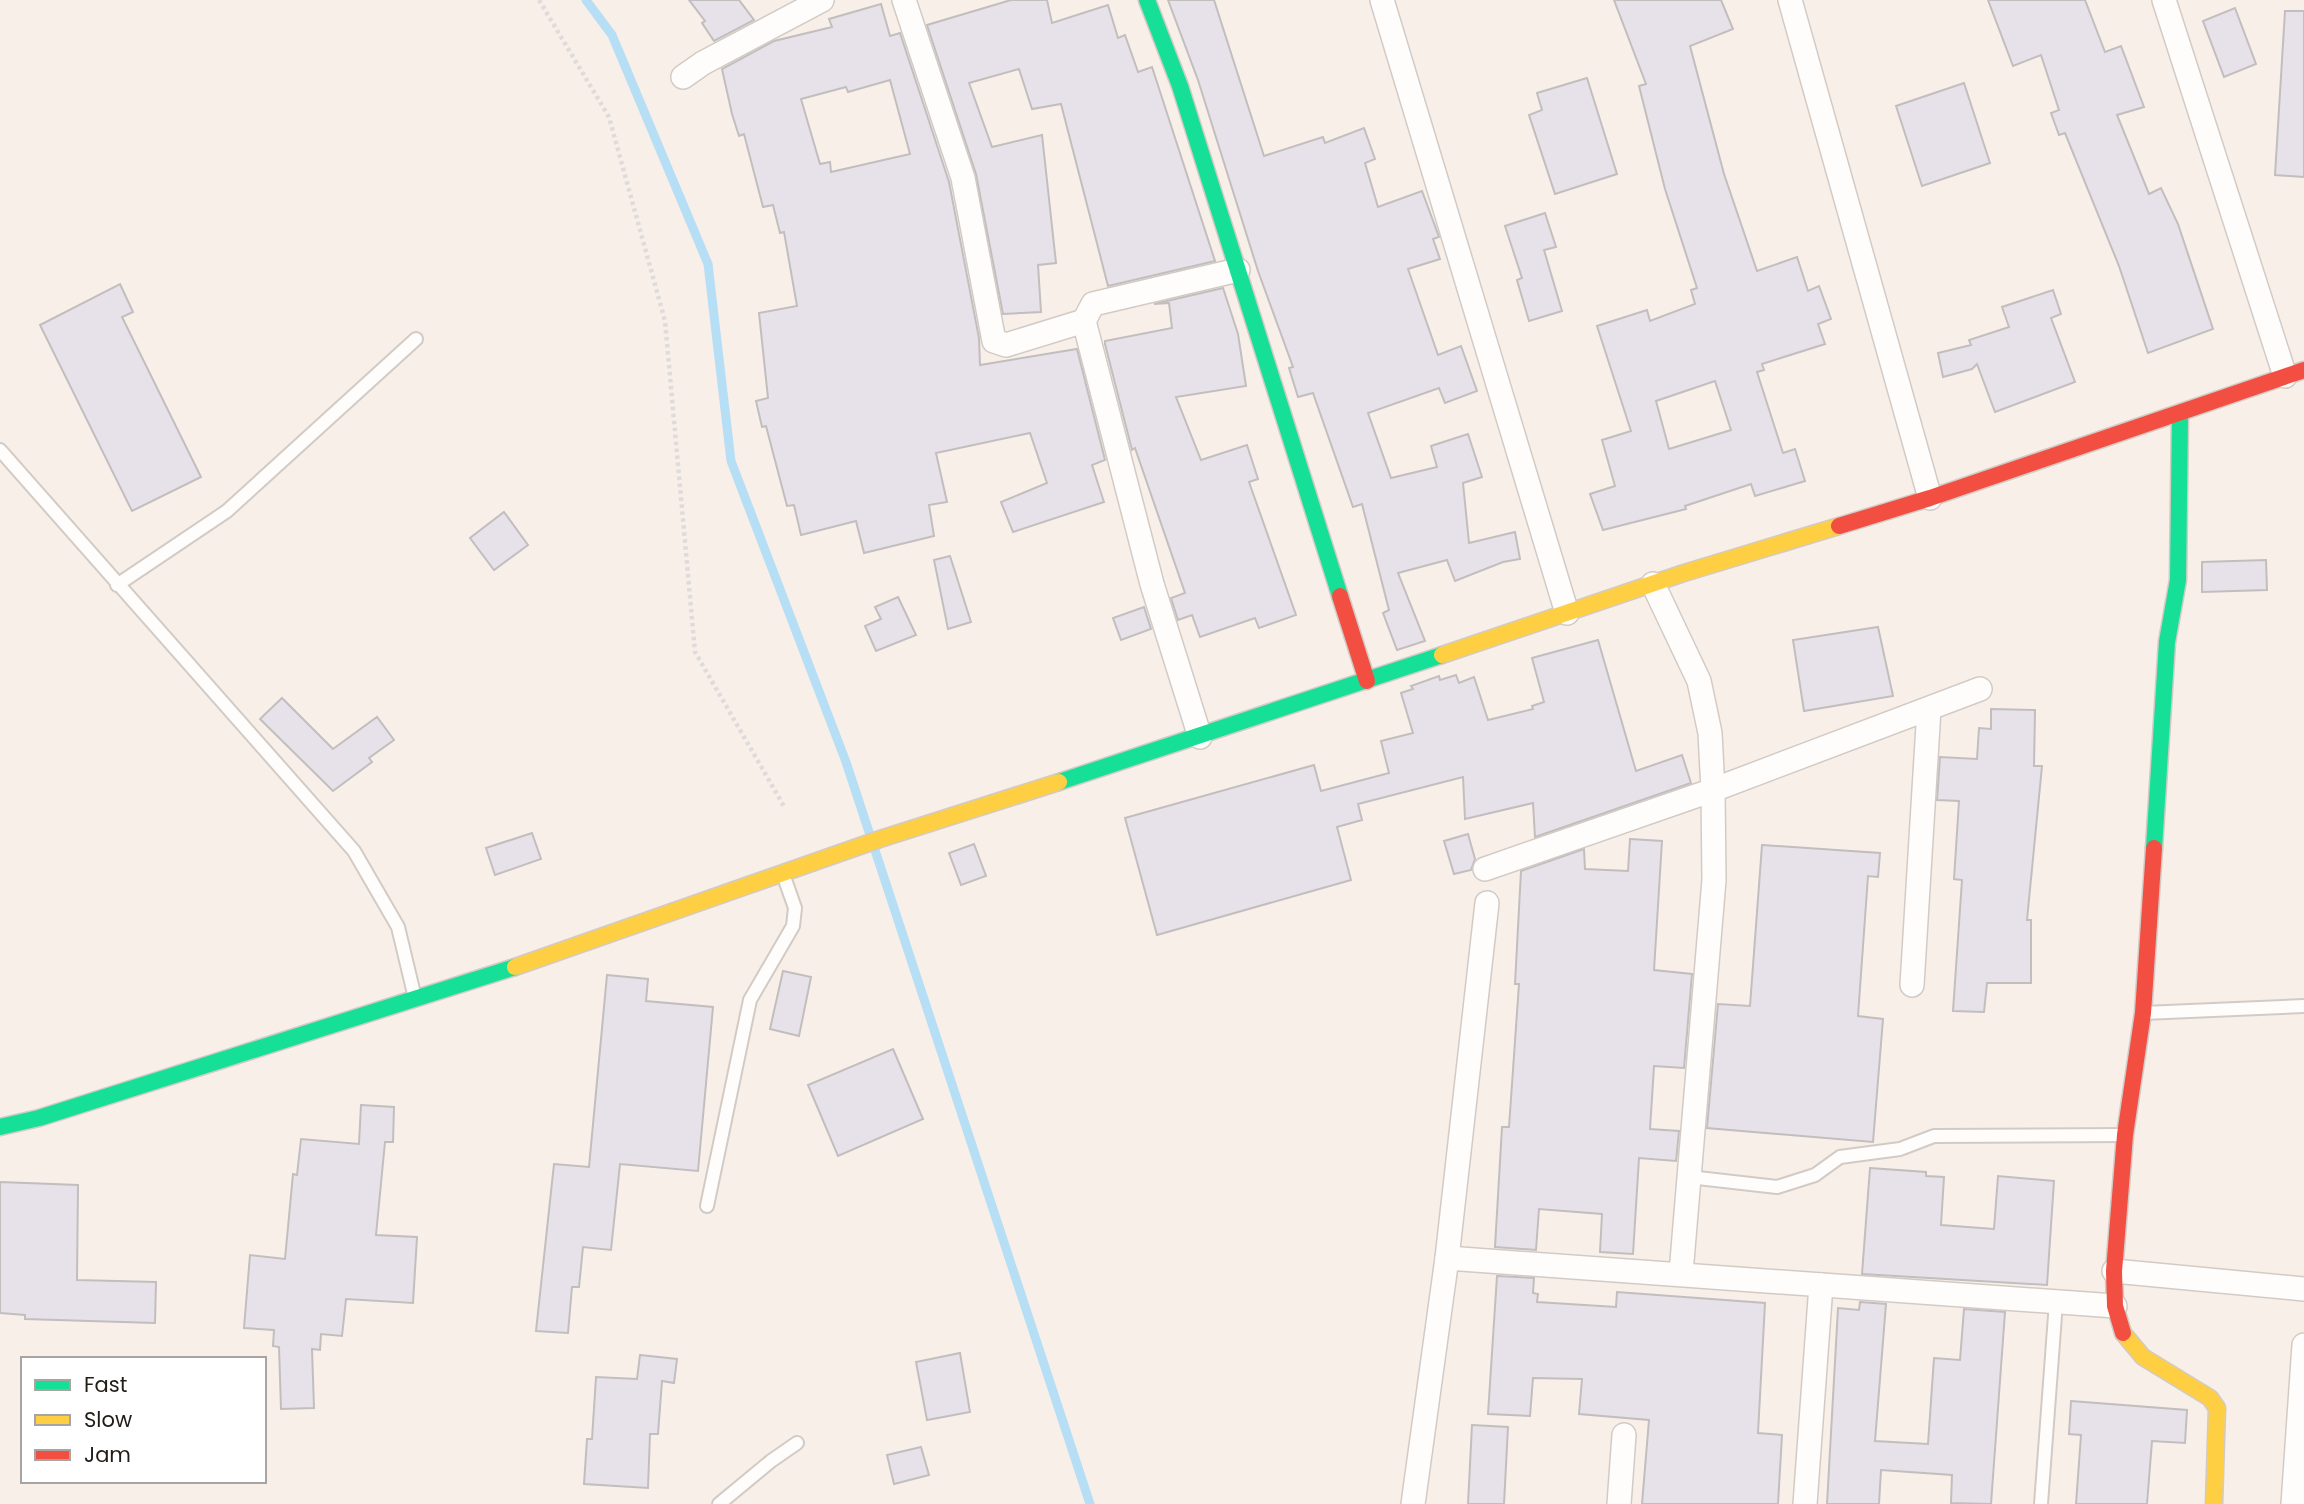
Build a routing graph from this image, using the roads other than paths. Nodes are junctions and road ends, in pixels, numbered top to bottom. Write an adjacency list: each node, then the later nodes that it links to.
1 (822, 0): 7 (street)
2 (904, 0): 9 (street)
3 (1147, 0): 8 (street)
4 (1382, 0): 17 (street)
5 (1790, 0): 14 (street)
6 (2164, 0): 11 (street)
7 (683, 77)
8 (1238, 270): 9 (street); 18 (street)
9 (1084, 321): 21 (street)
10 (416, 338): 16 (lane)
11 (2295, 373): 12 (street)
12 (2180, 414): 14 (street); 29 (street)
13 (0, 450): 16 (lane)
14 (1930, 498): 15 (street)
15 (1653, 584): 17 (street); 22 (street)
16 (117, 585): 27 (lane)
17 (1567, 613): 18 (street)
18 (1367, 681): 21 (street)
19 (1980, 689): 20 (street)
20 (1929, 709): 22 (street); 26 (street)
21 (1200, 737): 24 (street)
22 (1713, 790): 23 (street); 32 (street)
23 (1485, 869)
24 (783, 873): 27 (street); 33 (lane)
25 (1487, 902): 34 (street)
26 (1912, 985)
27 (415, 998): 30 (street)
28 (2304, 1006): 29 (lane)
29 (2143, 1013): 31 (street)
30 (0, 1127)
31 (2125, 1135): 32 (lane); 35 (street)
32 (1689, 1177): 36 (street)
33 (707, 1206)
34 (1447, 1258): 36 (street); 45 (street)
35 (2114, 1271): 38 (street); 40 (street)
36 (1681, 1273): 37 (street)
37 (1821, 1285): 39 (street); 47 (street)
38 (2304, 1289)
39 (2056, 1302): 40 (street); 48 (lane)
40 (2115, 1306): 49 (street)
41 (2304, 1345): 50 (street)
42 (1625, 1435): 46 (street)
43 (797, 1443): 44 (lane)
44 (719, 1504)
45 (1413, 1504)
46 (1619, 1504)
47 (1805, 1504)
48 (2041, 1504)
49 (2214, 1504)
50 (2293, 1504)

